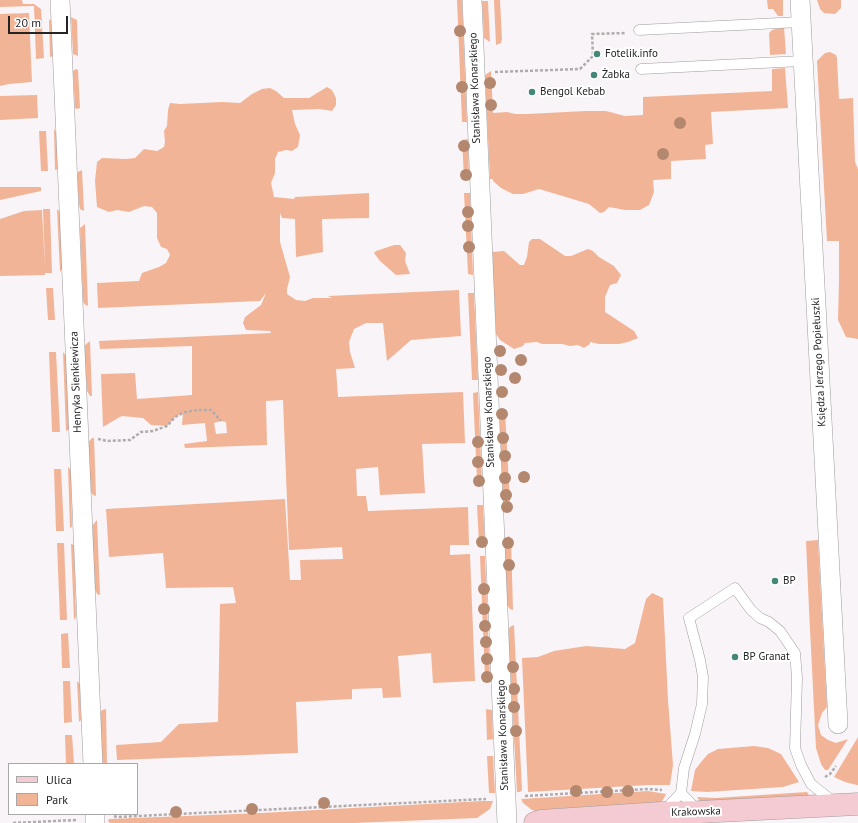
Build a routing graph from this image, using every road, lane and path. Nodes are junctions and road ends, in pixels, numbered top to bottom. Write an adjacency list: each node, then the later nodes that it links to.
1 (60, 0): 13 (street, Henryka Sienkiewicza)
2 (472, 0): 17 (street, Stanisława Konarskiego)
3 (800, 0): 4 (street, Księdza Jerzego Popiełuszki)
4 (800, 22): 5 (lane); 7 (street, Księdza Jerzego Popiełuszki)
5 (639, 30)
6 (628, 32): 9 (path)
7 (802, 61): 8 (lane); 12 (street, Księdza Jerzego Popiełuszki)
8 (641, 69)
9 (494, 72)
10 (221, 421): 11 (path)
11 (97, 439)
12 (838, 724)
13 (93, 763)
14 (836, 766): 15 (path)
15 (830, 774)
16 (681, 793): 17 (path); 18 (lane); 19 (lane); 21 (lane)
17 (505, 797): 20 (path); 23 (street, Stanisława Konarskiego)
18 (848, 804): 21 (street, Krakowska)
19 (661, 813): 21 (street, Krakowska); 24 (street, Krakowska)
20 (95, 818): 22 (path)
21 (704, 818)
22 (13, 823)
23 (507, 823)
24 (535, 823)

